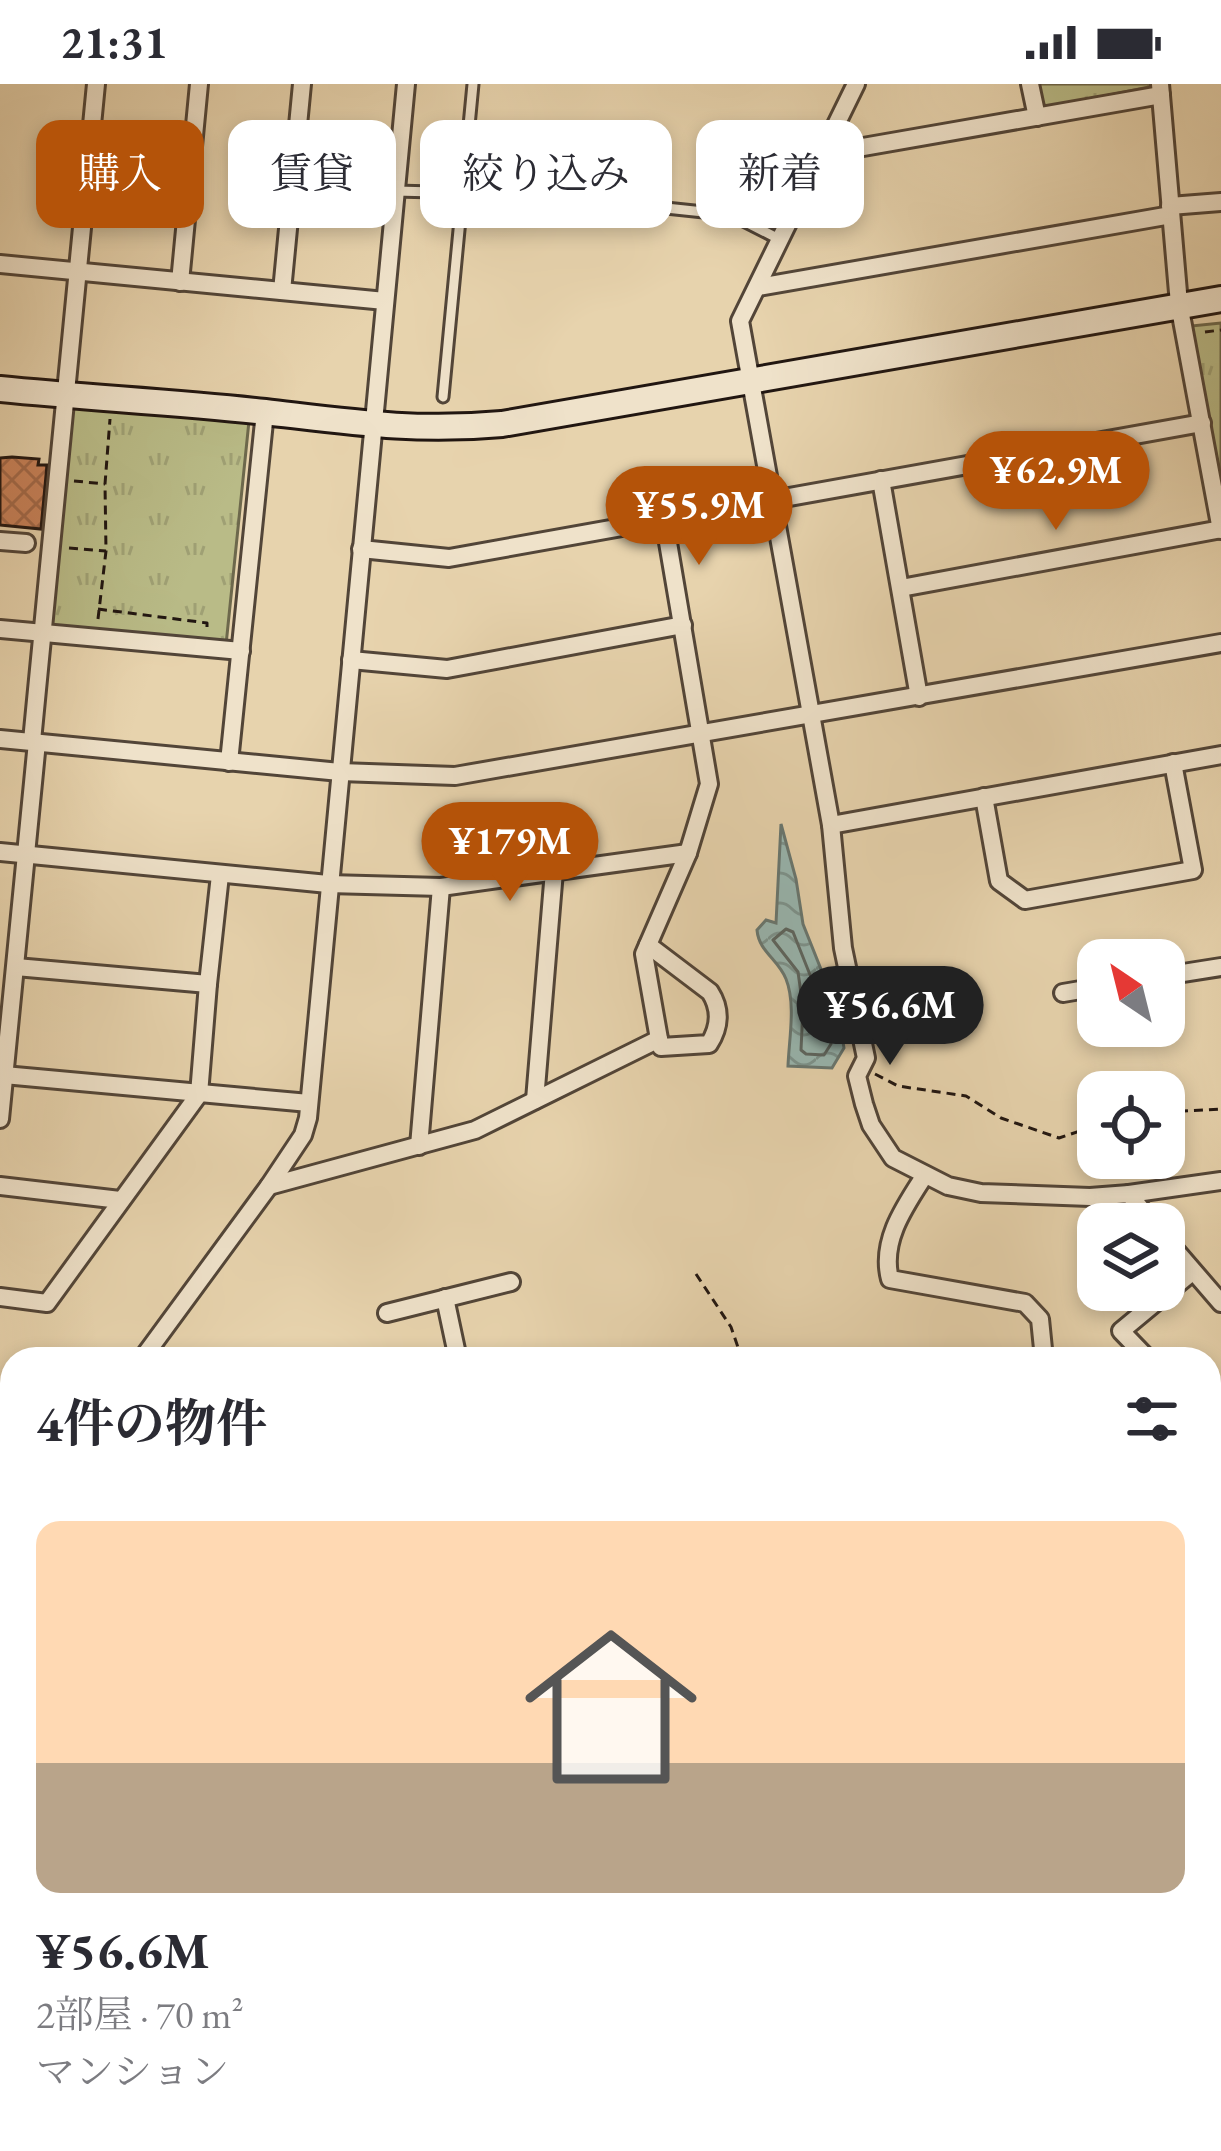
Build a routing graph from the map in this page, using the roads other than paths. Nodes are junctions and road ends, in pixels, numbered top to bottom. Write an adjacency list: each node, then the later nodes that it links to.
1 (95, 84): 23 (street)
2 (199, 84): 24 (street)
3 (302, 84): 26 (street)
4 (406, 84): 13 (street)
5 (473, 84): 10 (lane)
6 (856, 84): 11 (street)
7 (1030, 84): 9 (street)
8 (1161, 89): 9 (street); 17 (street)
9 (1037, 117): 12 (street)
10 (470, 120)
11 (839, 120)
12 (864, 147)
13 (396, 190): 14 (lane)
14 (420, 192)
15 (1221, 202): 17 (street)
16 (672, 209): 21 (lane)
17 (1170, 210): 25 (street); 29 (street)
18 (392, 228): 28 (street)
19 (460, 228): 33 (lane)
20 (785, 228): 21 (street)
21 (779, 239): 25 (street)
22 (0, 264): 23 (street)
23 (77, 272): 24 (street); 32 (street)
24 (180, 282): 26 (street)
25 (758, 287): 30 (street)
26 (282, 291): 28 (street)
27 (1221, 299): 29 (street)
28 (385, 301): 36 (street)
29 (1179, 304): 30 (street); 35 (street)
30 (750, 380): 36 (street); 38 (street)
31 (0, 389): 32 (street)
32 (63, 395): 34 (street); 47 (street)
33 (443, 397)
34 (265, 412): 36 (street); 49 (street)
35 (1202, 423): 37 (street); 40 (street)
36 (375, 427): 43 (street)
37 (881, 480): 38 (street); 44 (street)
38 (772, 499): 39 (street); 52 (street)
39 (664, 519): 43 (street); 45 (street)
40 (1221, 530): 44 (street)
41 (0, 541): 42 (street)
42 (26, 543)
43 (361, 549): 50 (street)
44 (901, 588): 51 (street)
45 (682, 625): 50 (street); 53 (street)
46 (0, 629): 47 (street)
47 (42, 634): 49 (street); 55 (street)
48 (1221, 643): 51 (street)
49 (241, 651): 57 (street)
50 (351, 659): 59 (street)
51 (919, 697): 52 (street)
52 (811, 715): 53 (street); 61 (street)
53 (702, 735): 59 (street); 63 (street)
54 (0, 739): 55 (street)
55 (34, 742): 57 (street); 64 (street)
56 (1221, 754): 58 (street)
57 (229, 762): 59 (street)
58 (1174, 763): 60 (street); 60 (street)
59 (340, 772): 67 (street)
60 (984, 797): 61 (street)
61 (831, 825): 84 (street)
62 (0, 852): 64 (street)
63 (688, 853): 65 (street); 69 (street)
64 (26, 855): 66 (street); 70 (street)
65 (554, 871): 68 (street); 80 (street)
66 (220, 875): 67 (street); 73 (street)
67 (328, 884): 68 (street); 81 (street)
68 (441, 887): 83 (street)
69 (648, 945): 77 (street); 77 (street)
70 (16, 967): 73 (street); 76 (street)
71 (1221, 967): 72 (street)
72 (1185, 973)
73 (208, 984): 79 (street)
74 (1077, 991): 75 (street)
75 (1063, 993)
76 (6, 994): 78 (street)
77 (659, 1039): 80 (street)
78 (4, 1075): 79 (street); 82 (street)
79 (199, 1094): 81 (street); 89 (street)
80 (535, 1100): 83 (street)
81 (309, 1103): 87 (street)
82 (0, 1119)
83 (419, 1146): 87 (street)
84 (925, 1175): 88 (street); 99 (street)
85 (1221, 1181): 88 (street)
86 (0, 1186): 89 (street)
87 (269, 1186): 97 (street)
88 (1130, 1194): 90 (street)
89 (120, 1200): 93 (street)
90 (1137, 1203)
91 (1205, 1277): 95 (street); 100 (street)
92 (511, 1282): 94 (street)
93 (0, 1298)
94 (445, 1298): 96 (street); 98 (street)
95 (1221, 1303)
96 (387, 1312)
97 (151, 1347)
98 (455, 1347)
99 (1043, 1347)
100 (1136, 1347)

